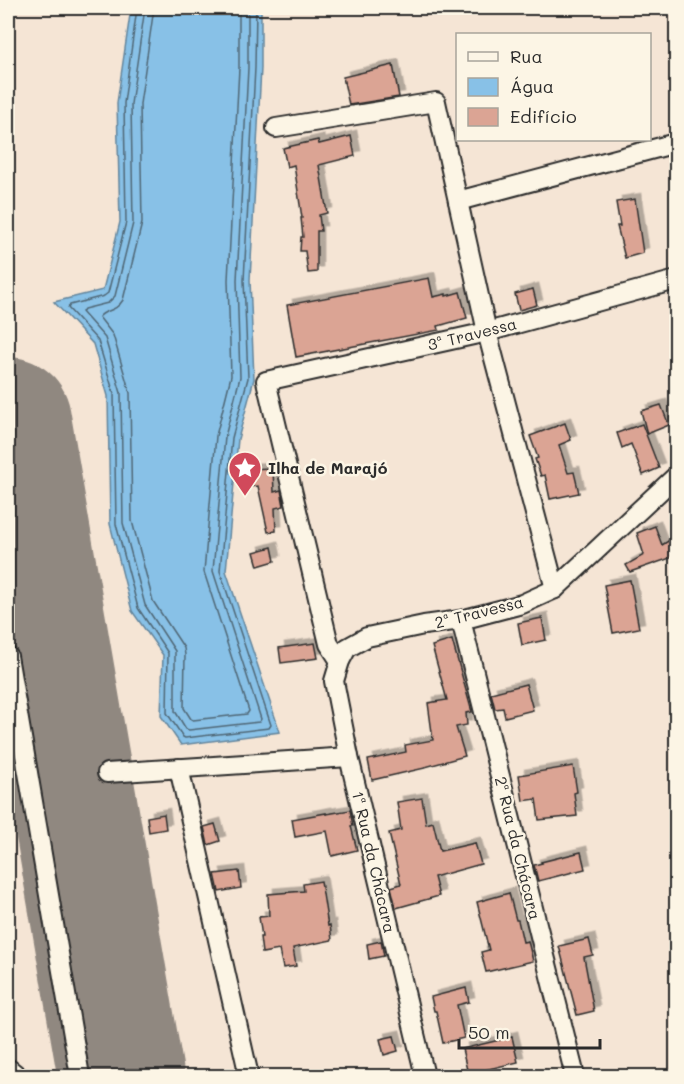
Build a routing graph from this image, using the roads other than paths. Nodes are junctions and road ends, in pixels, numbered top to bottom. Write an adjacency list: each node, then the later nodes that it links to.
1 (276, 128): 3 (street)
2 (676, 143): 3 (street)
3 (458, 201): 5 (street)
4 (676, 280): 5 (street, 3ª Travessa)
5 (487, 332): 7 (street); 9 (street, 3ª Travessa)
6 (676, 476): 7 (street, 2ª Travessa)
7 (555, 589): 8 (street, 2ª Travessa)
8 (461, 620): 9 (street, 2ª Travessa); 19 (street, 2ª Rua da Chácara)
9 (344, 655): 11 (street, 1ª Rua da Chácara)
10 (8, 656): 16 (street)
11 (350, 758): 12 (street); 18 (street, 1ª Rua da Chácara)
12 (179, 768): 13 (street); 17 (street)
13 (107, 773)
14 (8, 1068): 15 (street)
15 (18, 1077)
16 (80, 1077)
17 (249, 1077)
18 (425, 1077)
19 (575, 1077)

